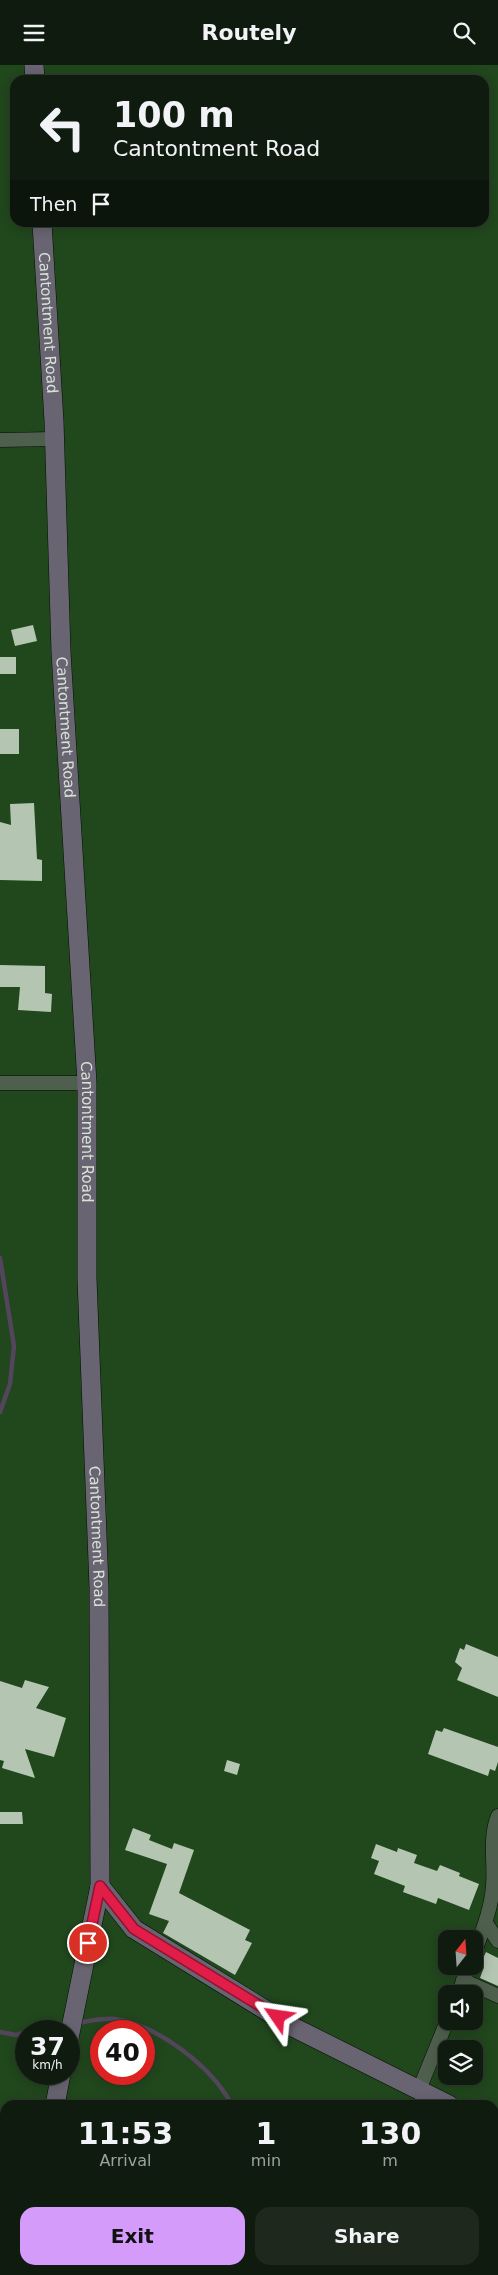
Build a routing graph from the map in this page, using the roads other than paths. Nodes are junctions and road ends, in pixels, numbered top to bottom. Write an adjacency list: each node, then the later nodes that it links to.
1 (42, 227): 2 (street, Cantontment Road)
2 (54, 439): 3 (street); 5 (street, Cantontment Road)
3 (0, 440)
4 (6, 1083): 5 (street)
5 (87, 1083): 7 (street, Cantontment Road)
6 (498, 1815): 8 (street)
7 (100, 1886): 15 (street, Cantontment Road); 18 (street)
8 (486, 1923): 9 (street); 10 (street)
9 (483, 1931)
10 (498, 1941)
11 (465, 1975): 12 (street)
12 (463, 1980): 13 (street); 14 (street)
13 (461, 1985)
14 (498, 1996)
15 (73, 2020)
16 (443, 2030): 18 (street)
17 (60, 2085): 19 (street)
18 (420, 2090): 20 (street)
19 (56, 2100)
20 (439, 2100)

